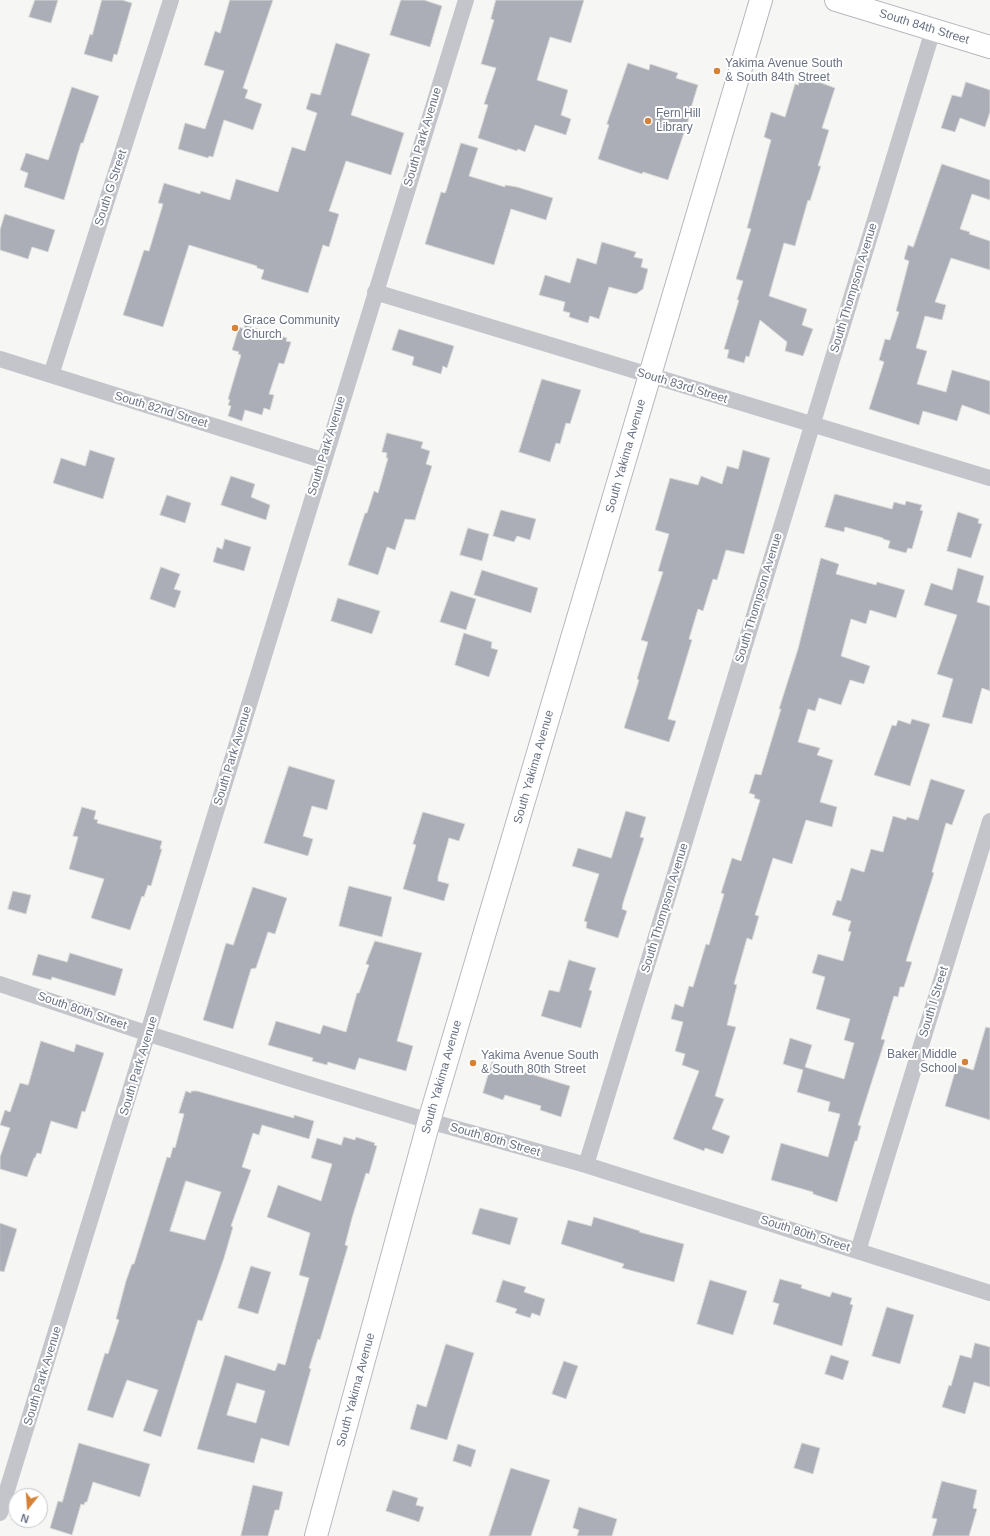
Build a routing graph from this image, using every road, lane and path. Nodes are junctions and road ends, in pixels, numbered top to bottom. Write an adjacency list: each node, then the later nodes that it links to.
1 (171, 0): 9 (street, South G Street)
2 (466, 0): 7 (street, South Park Avenue)
3 (761, 0): 10 (main road, South Yakima Avenue)
4 (836, 0): 5 (main road, South 84th Street)
5 (933, 30): 6 (main road, South 84th Street); 11 (street, South Thompson Avenue)
6 (990, 47)
7 (375, 292): 10 (street, South 83rd Street); 12 (street, South Park Avenue)
8 (0, 359): 9 (street, South 82nd Street)
9 (51, 375): 12 (street, South 82nd Street)
10 (649, 376): 11 (street, South 83rd Street); 17 (main road, South Yakima Avenue)
11 (812, 425): 13 (street, South 83rd Street); 18 (street, South Thompson Avenue)
12 (322, 460): 16 (street, South Park Avenue)
13 (990, 478)
14 (990, 821): 19 (street, South I Street)
15 (0, 984): 16 (street, South 80th Street)
16 (149, 1034): 17 (street, South 80th Street); 21 (street, South Park Avenue)
17 (429, 1121): 18 (street, South 80th Street); 22 (main road, South Yakima Avenue)
18 (586, 1165): 19 (street, South 80th Street)
19 (858, 1251): 20 (street, South 80th Street)
20 (990, 1293)
21 (0, 1513)
22 (316, 1536)

